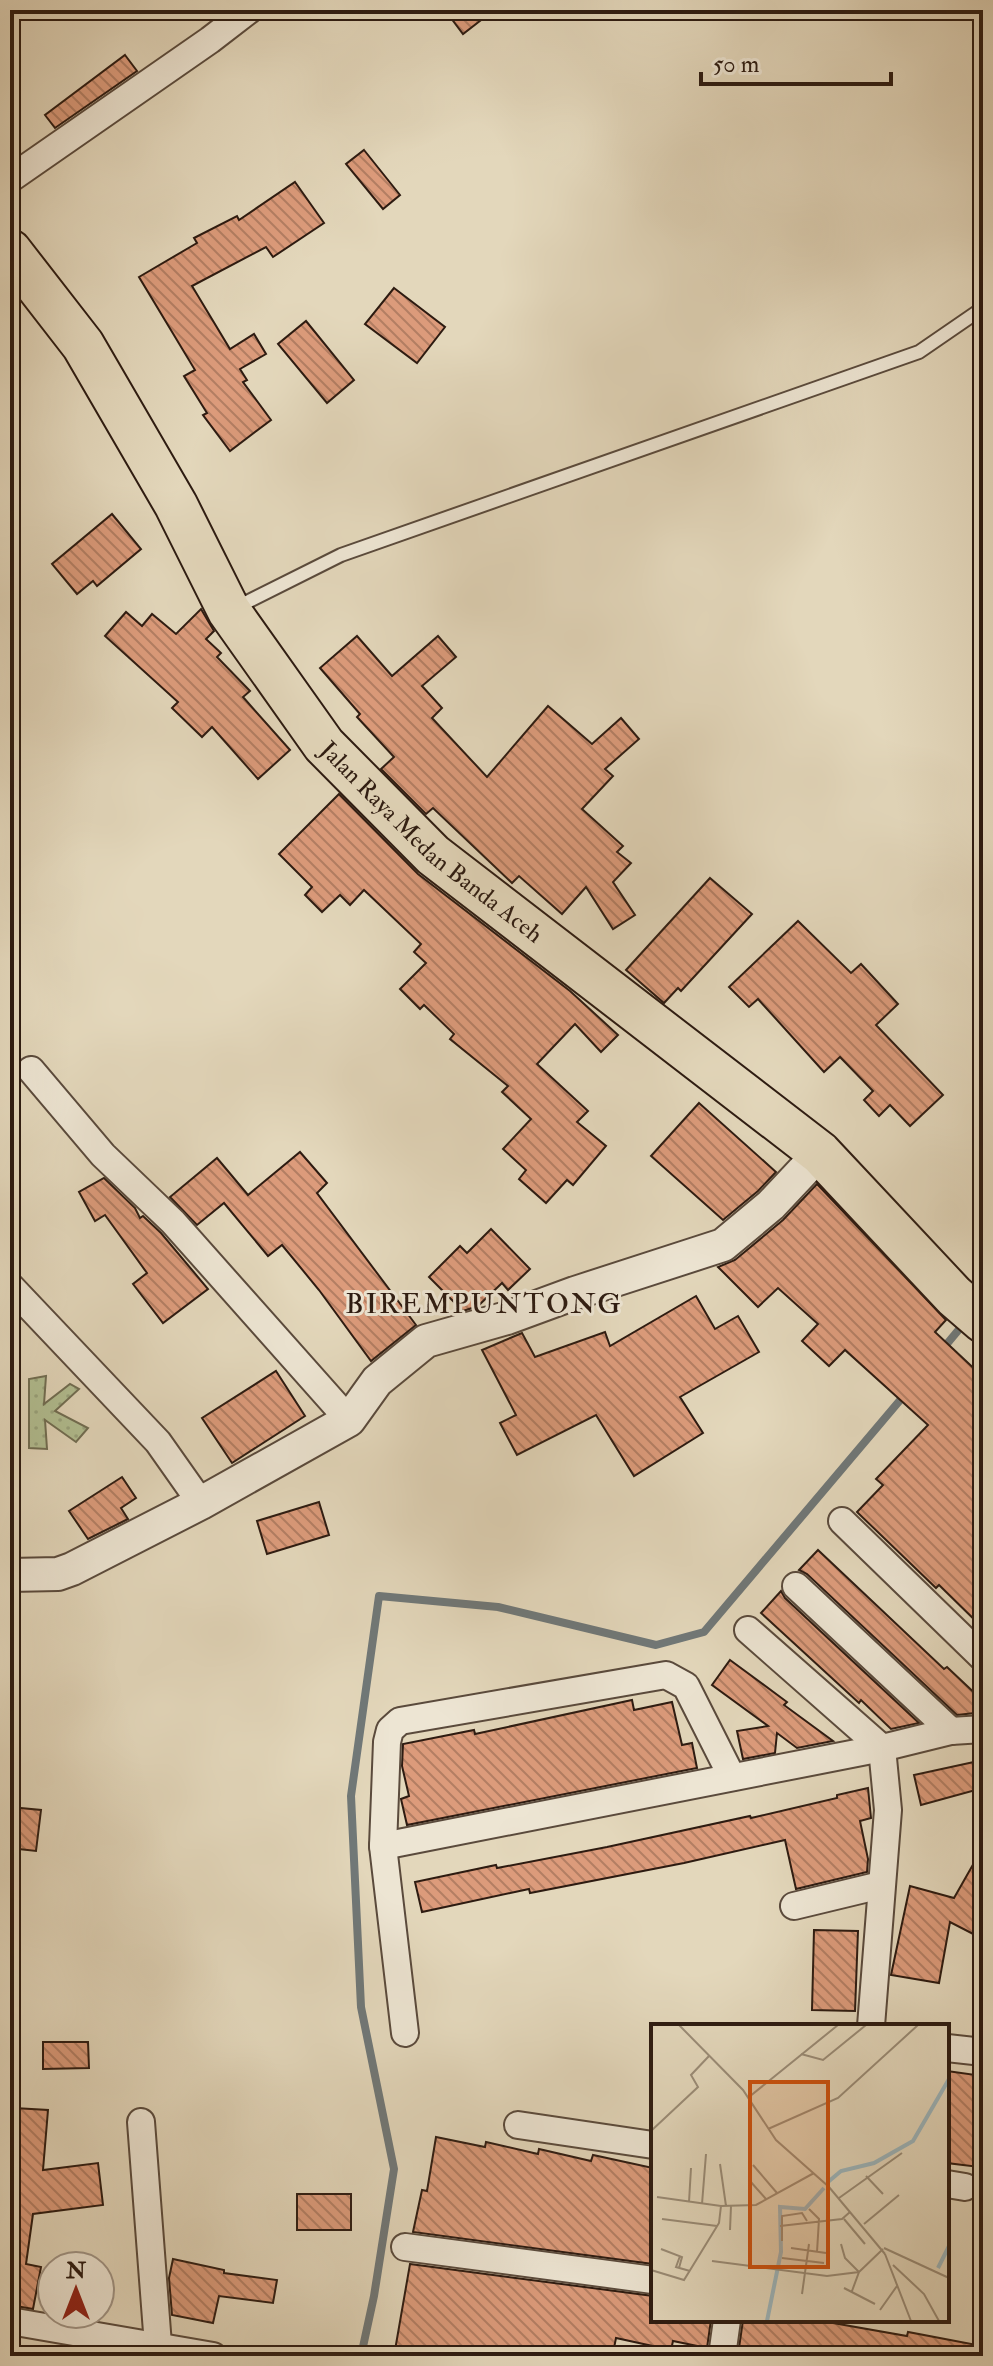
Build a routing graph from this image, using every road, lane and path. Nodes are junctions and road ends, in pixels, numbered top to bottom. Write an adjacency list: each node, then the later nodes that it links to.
1 (249, 10): 2 (street)
2 (10, 179)
3 (10, 251): 5 (highway, Jalan Raya Medan Banda Aceh)
4 (983, 308): 5 (lane)
5 (229, 611): 7 (highway, Jalan Raya Medan Banda Aceh)
6 (31, 1070): 10 (street)
7 (820, 1153): 9 (highway, Jalan Raya Medan Banda Aceh); 10 (street)
8 (10, 1286): 11 (street)
9 (969, 1308)
10 (349, 1420): 11 (street)
11 (201, 1503): 13 (street)
12 (842, 1521): 16 (street)
13 (10, 1575)
14 (796, 1586): 18 (street)
15 (748, 1630): 19 (street)
16 (983, 1658)
17 (983, 1729): 18 (street)
18 (951, 1731): 19 (street)
19 (882, 1748): 20 (street); 22 (street)
20 (732, 1777): 21 (street); 21 (street)
21 (383, 1846): 25 (street)
22 (881, 1885): 23 (street); 24 (street)
23 (794, 1906)
24 (871, 2024)
25 (405, 2033)
26 (949, 2048): 27 (street)
27 (983, 2052)
28 (141, 2122): 35 (street)
29 (518, 2125): 30 (street)
30 (651, 2145)
31 (405, 2247): 32 (street)
32 (651, 2280)
33 (10, 2321): 35 (street)
34 (727, 2322): 37 (street)
35 (158, 2345): 36 (street)
36 (213, 2356)
37 (722, 2356)

